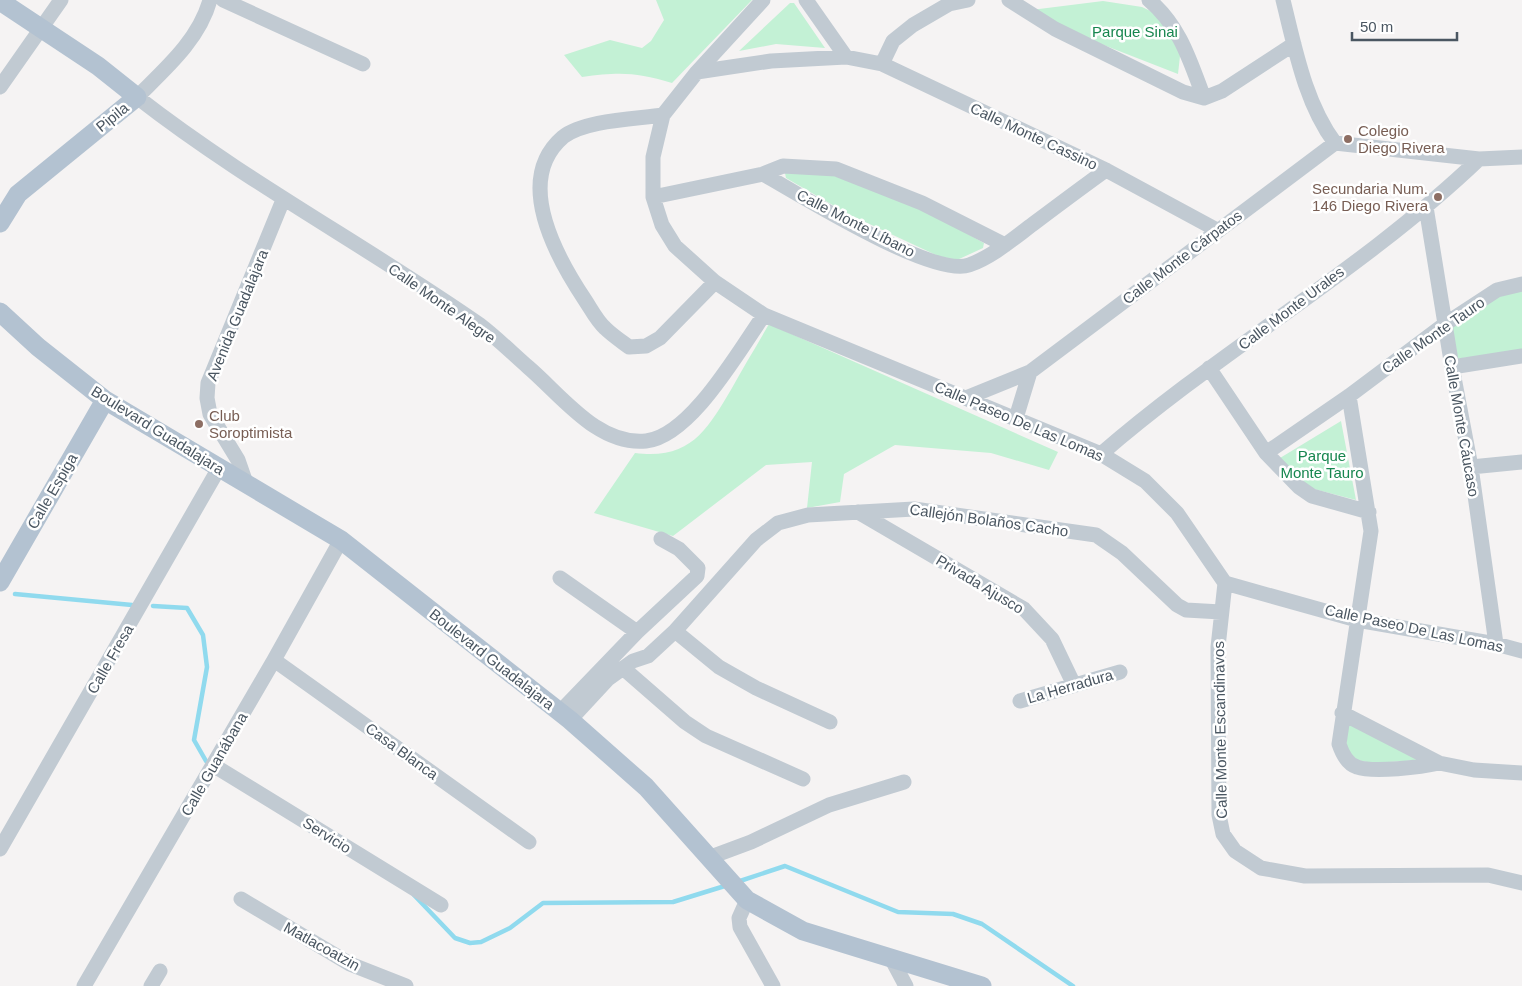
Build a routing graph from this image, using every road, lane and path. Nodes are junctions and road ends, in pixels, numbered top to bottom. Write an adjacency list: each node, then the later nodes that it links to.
1 (61, 0): 11 (street)
2 (210, 0): 18 (street, Pipila)
3 (224, 0): 14 (street)
4 (763, 0): 16 (street)
5 (806, 0): 13 (street)
6 (968, 0): 15 (street)
7 (1008, 0): 19 (street)
8 (1149, 0): 19 (street)
9 (1283, 0): 12 (street)
10 (0, 1): 11 (main road)
11 (42, 29): 17 (street); 18 (main road)
12 (1294, 44): 19 (street); 21 (street)
13 (846, 57): 15 (street, Calle Monte Cassino); 16 (street, Calle Monte Cassino)
14 (363, 64)
15 (882, 64): 24 (street, Calle Monte Cassino)
16 (697, 72): 20 (street)
17 (0, 87)
18 (136, 97): 27 (street, Calle Monte Alegre); 29 (main road, Pipila)
19 (1204, 98)
20 (663, 115): 26 (street, Calle Paseo De Las Lomas); 32 (street)
21 (1335, 143): 23 (street); 30 (street, Calle Monte Cárpatos)
22 (1522, 157): 23 (street)
23 (1479, 158): 28 (street, Calle Monte Urales)
24 (1106, 170): 30 (street, Calle Monte Cassino); 31 (street, Calle Monte Líbano)
25 (763, 174): 26 (street, Calle Monte Líbano); 31 (street, Calle Monte Líbano); 31 (street, Calle Monte Líbano)
26 (653, 196): 32 (street, Calle Paseo De Las Lomas)
27 (283, 200): 35 (street, Calle Monte Alegre); 50 (street, Avenida Guadalajara)
28 (1426, 207): 36 (street, Calle Monte Cáucaso); 39 (street, Calle Monte Urales)
29 (0, 222)
30 (1217, 230): 40 (street, Calle Monte Cárpatos)
31 (1005, 245)
32 (714, 282): 35 (street, Calle Paseo De Las Lomas)
33 (1522, 284): 36 (street, Calle Monte Tauro)
34 (0, 312): 43 (main road, Boulevard Guadalajara)
35 (764, 315): 42 (street, Calle Paseo De Las Lomas)
36 (1445, 324): 38 (street, Calle Monte Cáucaso); 41 (street, Calle Monte Tauro)
37 (1522, 356): 38 (street)
38 (1452, 367): 48 (street, Calle Monte Cáucaso)
39 (1209, 368): 45 (street); 46 (street, Calle Monte Urales)
40 (1030, 372): 42 (street, Calle Monte Cárpatos); 44 (street)
41 (1349, 396): 45 (street, Calle Monte Tauro); 52 (street)
42 (966, 398): 44 (street, Calle Paseo De Las Lomas)
43 (104, 400): 49 (main road, Boulevard Guadalajara); 56 (main road, Calle Espiga)
44 (1016, 418): 46 (street, Calle Paseo De Las Lomas)
45 (1266, 453): 52 (street)
46 (1101, 454): 57 (street, Calle Paseo De Las Lomas)
47 (1522, 462): 48 (street)
48 (1471, 467): 62 (street, Calle Monte Cáucaso)
49 (220, 468): 50 (main road, Boulevard Guadalajara); 78 (street, Calle Fresa)
50 (246, 483): 54 (main road, Boulevard Guadalajara)
51 (858, 512): 58 (street, Callejón Bolaños Cacho); 60 (street, Callejón Bolaños Cacho); 67 (street, Privada Ajusco)
52 (1369, 512): 59 (street)
53 (661, 539): 61 (street)
54 (340, 540): 64 (street, Calle Guanábana); 70 (main road, Boulevard Guadalajara)
55 (560, 578): 61 (street)
56 (0, 582)
57 (1225, 583): 58 (street, Calle Monte Escandinavos); 59 (street, Calle Paseo De Las Lomas)
58 (1221, 612): 80 (street, Calle Monte Escandinavos)
59 (1357, 620): 62 (street, Calle Paseo De Las Lomas); 69 (street)
60 (675, 631): 65 (street, Callejón Bolaños Cacho); 71 (street)
61 (637, 632): 70 (street)
62 (1496, 644): 63 (street, Calle Paseo De Las Lomas)
63 (1522, 651)
64 (274, 660): 73 (street, Calle Guanábana); 77 (street, Casa Blanca)
65 (623, 668): 70 (street, Callejón Bolaños Cacho); 75 (street)
66 (1120, 672): 67 (street, La Herradura)
67 (1074, 684): 68 (street, La Herradura)
68 (1020, 701)
69 (1342, 713): 72 (street); 72 (street)
70 (565, 716): 79 (main road, Boulevard Guadalajara)
71 (830, 722)
72 (1439, 763): 74 (street)
73 (213, 765): 83 (street, Servicio); 86 (street, Calle Guanábana)
74 (1522, 773)
75 (803, 779)
76 (904, 782): 79 (street)
77 (530, 842)
78 (0, 849)
79 (714, 864): 81 (main road, Boulevard Guadalajara)
80 (1522, 882)
81 (743, 895): 84 (main road, Boulevard Guadalajara); 89 (street)
82 (241, 900): 88 (street, Matlacoatzin)
83 (441, 905)
84 (891, 958): 90 (street); 91 (main road, Boulevard Guadalajara)
85 (160, 971): 87 (street)
86 (84, 986)
87 (151, 986)
88 (406, 986)
89 (773, 986)
90 (906, 986)
91 (982, 986)

